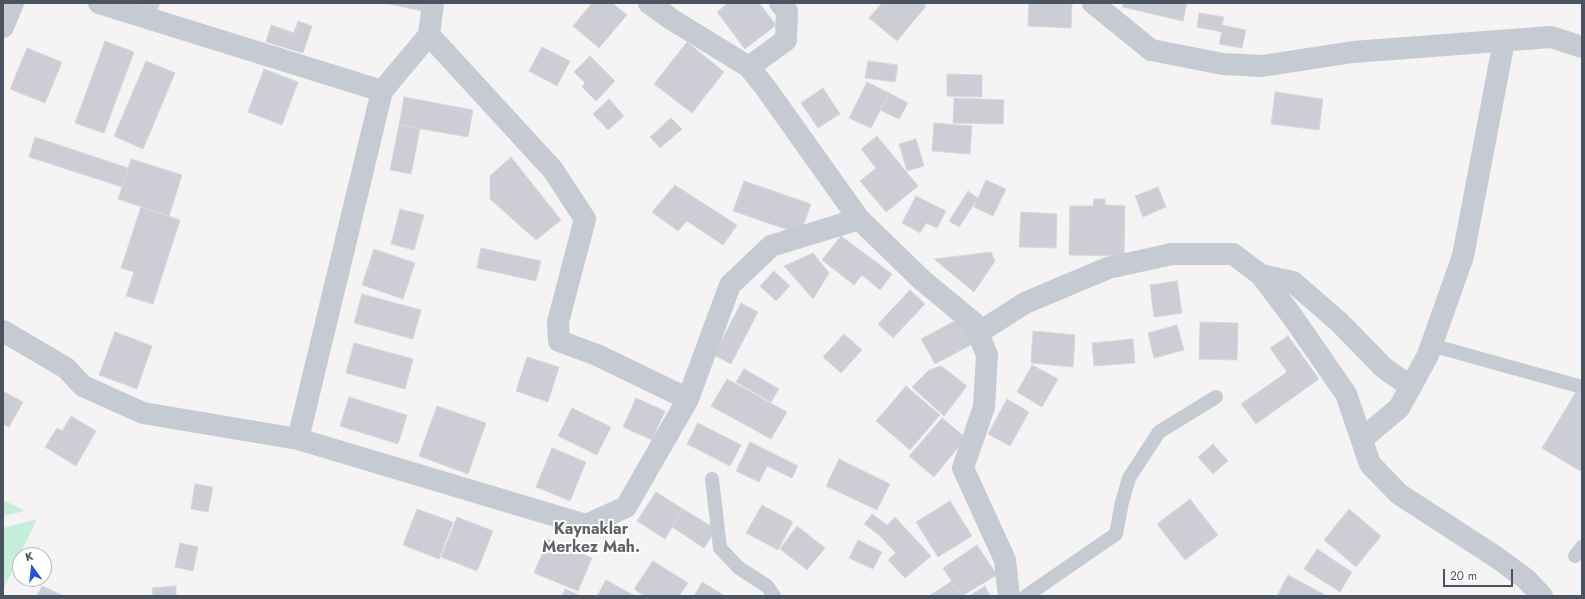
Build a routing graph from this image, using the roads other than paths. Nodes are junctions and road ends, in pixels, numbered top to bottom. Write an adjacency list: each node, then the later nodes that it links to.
1 (13, 3): 7 (street)
2 (99, 3): 12 (street)
3 (433, 3): 8 (street)
4 (649, 3): 11 (street)
5 (780, 3): 11 (street)
6 (1092, 3): 9 (street)
7 (3, 27)
8 (429, 35): 12 (street); 21 (street)
9 (1504, 41): 10 (street); 17 (street)
10 (1582, 47)
11 (749, 67): 13 (street)
12 (382, 91): 22 (street)
13 (858, 219): 16 (street); 21 (street)
14 (1261, 275): 16 (street); 18 (street); 23 (street)
15 (3, 331): 22 (street)
16 (978, 333): 26 (street)
17 (1431, 345): 18 (street); 19 (lane)
18 (1411, 387): 23 (street)
19 (1582, 387)
20 (1216, 397): 27 (lane)
21 (688, 399): 22 (street)
22 (298, 439)
23 (1362, 439): 28 (street)
24 (712, 479): 25 (lane)
25 (774, 596)
26 (1009, 596)
27 (1026, 596)
28 (1542, 596)

